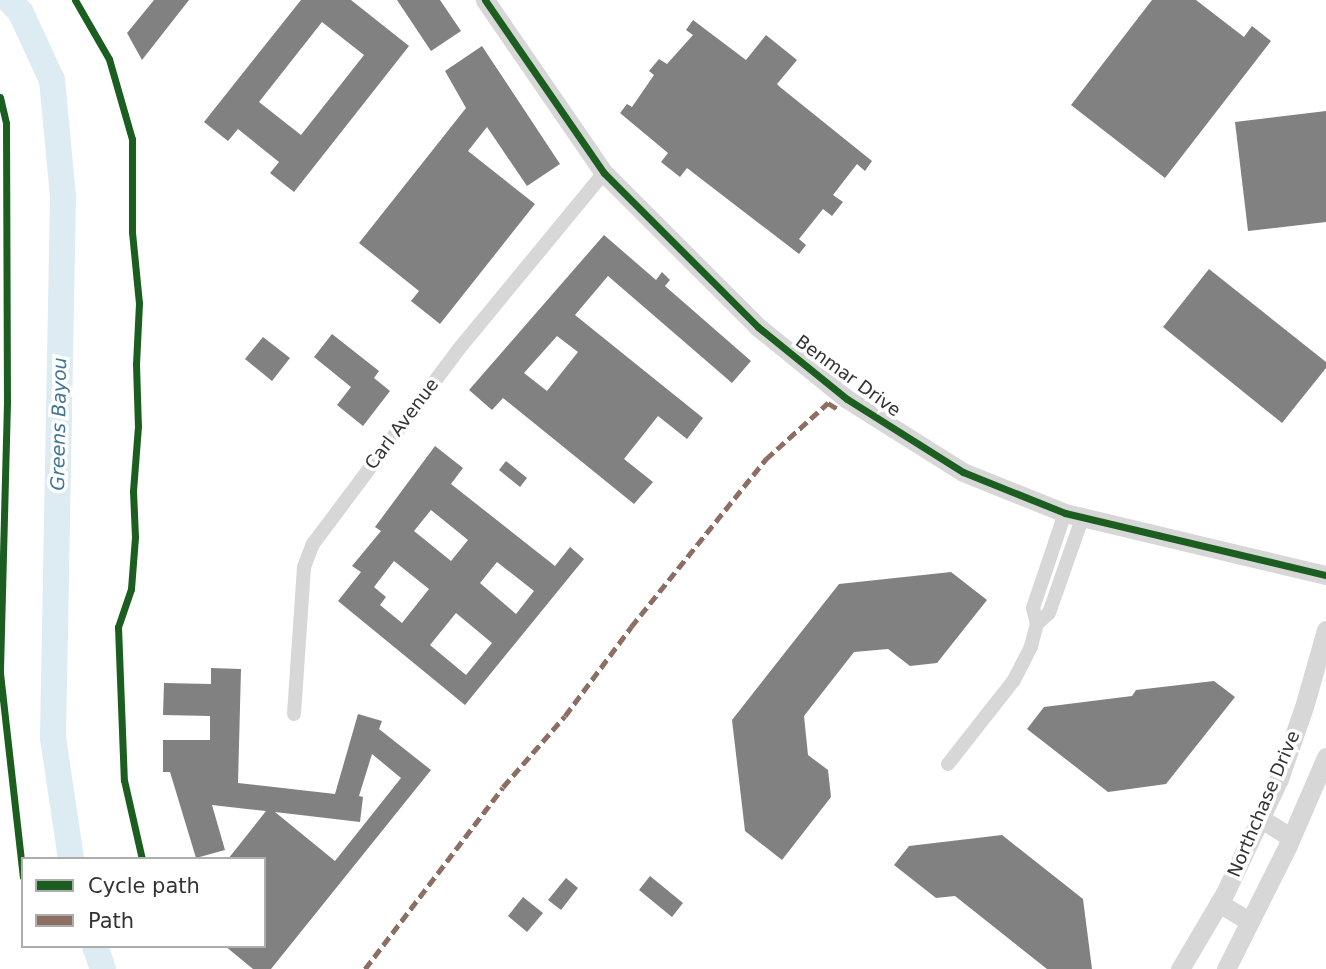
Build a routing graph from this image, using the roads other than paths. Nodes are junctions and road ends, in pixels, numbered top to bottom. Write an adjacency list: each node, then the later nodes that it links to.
1 (485, 0): 2 (street, Benmar Drive)
2 (604, 173): 3 (street, Benmar Drive); 6 (street, Carl Avenue)
3 (1073, 516): 4 (street, Benmar Drive); 8 (street)
4 (1326, 575)
5 (1326, 630): 9 (street, Northchase Drive)
6 (294, 714)
7 (1326, 757): 10 (street, Northchase Drive)
8 (948, 764)
9 (1260, 818): 10 (street); 11 (street, Northchase Drive)
10 (1291, 837): 12 (street, Northchase Drive)
11 (1219, 903): 12 (street); 13 (street, Northchase Drive)
12 (1249, 921): 14 (street, Northchase Drive)
13 (1180, 969)
14 (1226, 969)

